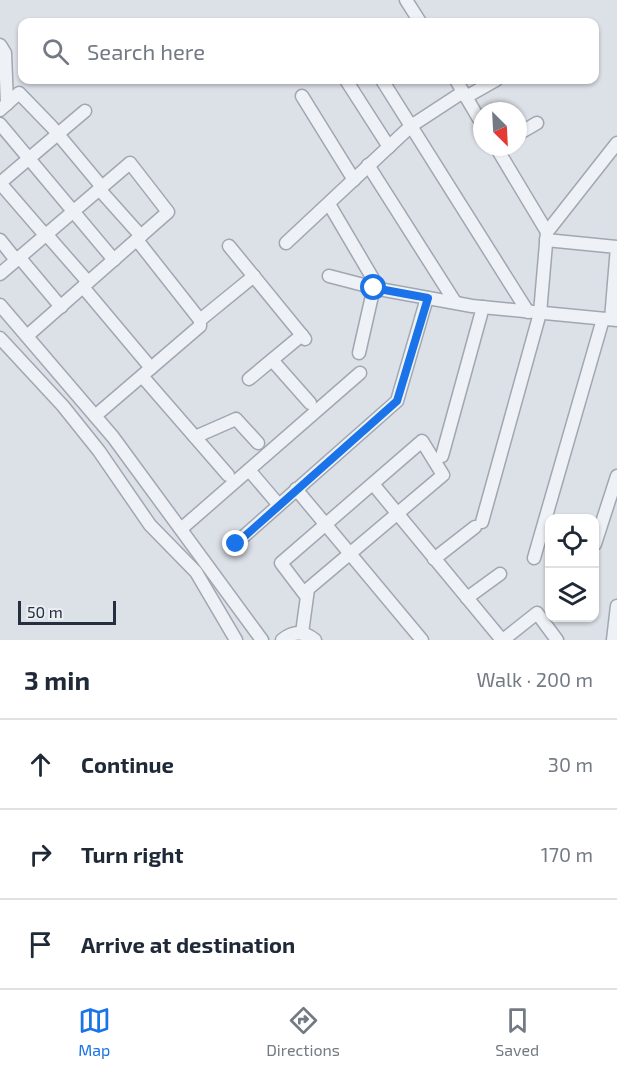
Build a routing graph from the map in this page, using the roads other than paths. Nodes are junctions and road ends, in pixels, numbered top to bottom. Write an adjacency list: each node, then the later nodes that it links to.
1 (406, 0): 2 (street)
2 (417, 18)
3 (0, 45): 10 (street)
4 (349, 84): 19 (street)
5 (385, 84): 15 (street)
6 (459, 84): 8 (street)
7 (487, 84): 8 (street)
8 (465, 94): 11 (street); 15 (street)
9 (302, 96): 23 (street)
10 (3, 107): 17 (street)
11 (473, 108)
12 (85, 111): 17 (street)
13 (537, 123): 16 (street)
14 (0, 124): 21 (street)
15 (411, 126): 19 (street); 46 (street)
16 (527, 129)
17 (59, 136): 21 (street); 25 (street)
18 (617, 143): 29 (street)
19 (389, 147): 22 (street)
20 (501, 156): 29 (street)
21 (29, 158): 24 (street); 27 (street)
22 (368, 165): 23 (street); 42 (street)
23 (354, 180): 26 (street)
24 (0, 183): 28 (street)
25 (101, 188): 27 (street); 30 (street); 30 (street)
26 (329, 204): 32 (street); 40 (street)
27 (74, 211): 28 (street); 35 (street)
28 (46, 234): 34 (street); 39 (street)
29 (547, 236): 46 (street); 47 (street)
30 (139, 238): 35 (street); 48 (street)
31 (0, 240): 34 (street)
32 (286, 243)
33 (229, 246): 37 (street)
34 (17, 259): 36 (street); 44 (street)
35 (114, 260): 39 (street)
36 (0, 274)
37 (254, 276): 48 (street); 52 (street)
38 (329, 276): 40 (street)
39 (85, 285): 44 (street); 53 (street)
40 (376, 288): 41 (street); 51 (street)
41 (428, 298): 42 (street); 65 (street)
42 (455, 302): 45 (street)
43 (0, 305): 49 (street)
44 (61, 307): 49 (street)
45 (483, 307): 46 (street); 60 (street)
46 (534, 312): 47 (street); 74 (street)
47 (610, 319): 73 (street)
48 (200, 320): 53 (street)
49 (27, 336): 57 (street)
50 (0, 338): 80 (street)
51 (359, 353)
52 (272, 360): 55 (street); 56 (street)
53 (147, 372): 57 (street); 58 (street)
54 (360, 373): 61 (street)
55 (249, 378)
56 (310, 403)
57 (95, 416): 69 (street)
58 (195, 437): 59 (street); 62 (street)
59 (258, 443)
60 (442, 456)
61 (249, 470): 66 (street); 69 (street)
62 (228, 475)
63 (617, 476): 70 (street)
64 (373, 484): 67 (street); 67 (street); 68 (street)
65 (296, 489): 66 (street); 68 (street)
66 (278, 504): 71 (street)
67 (397, 515): 72 (street); 74 (street)
68 (327, 526): 72 (street); 76 (street)
69 (181, 529): 81 (street)
70 (599, 532)
71 (236, 544)
72 (350, 554): 76 (street); 84 (street)
73 (534, 558)
74 (434, 559): 77 (street)
75 (500, 574): 77 (street)
76 (306, 596): 79 (street)
77 (467, 598): 85 (street)
78 (617, 606): 87 (street)
79 (302, 633): 82 (street); 83 (street)
80 (236, 640)
81 (262, 640)
82 (282, 640)
83 (315, 640)
84 (422, 640)
85 (502, 640): 86 (street)
86 (557, 640)
87 (613, 640)

